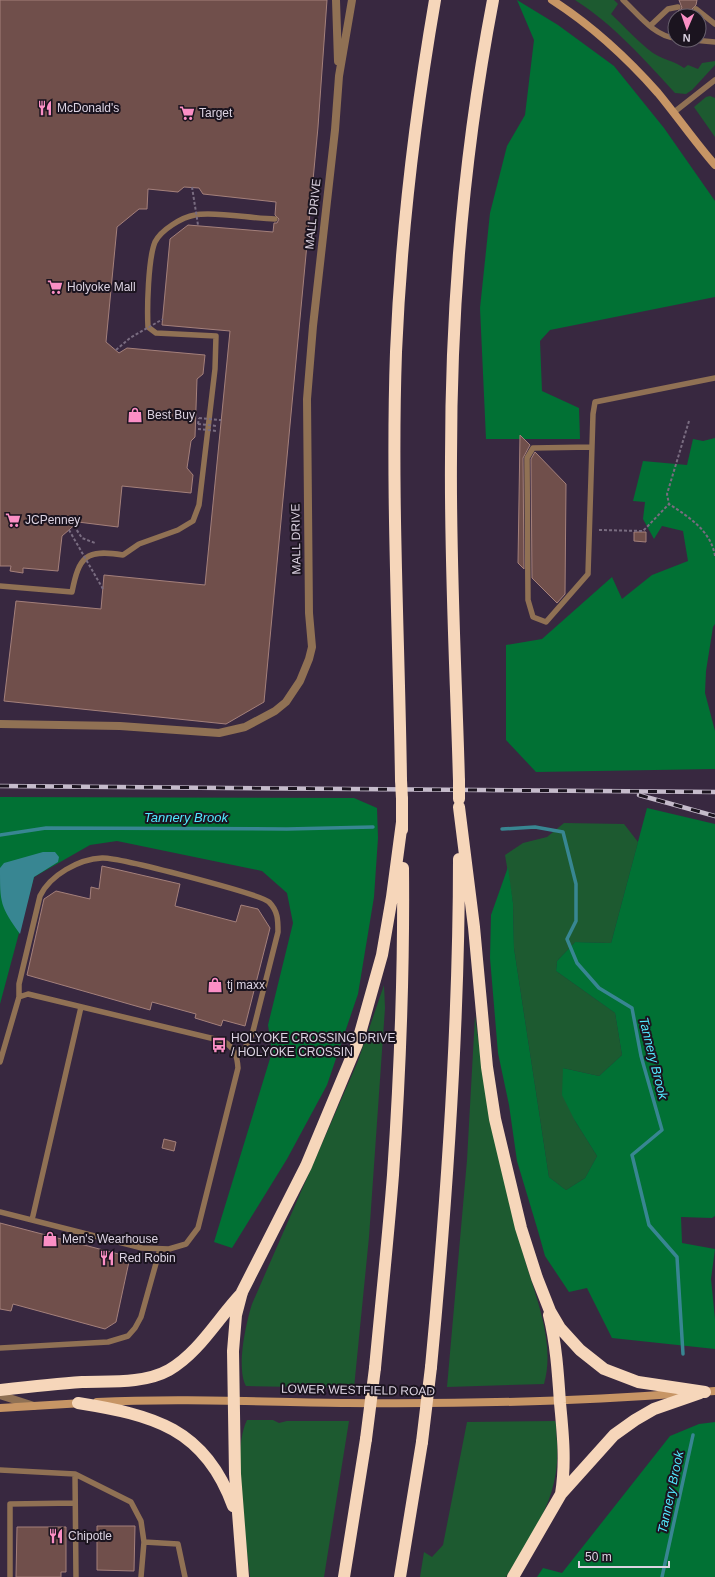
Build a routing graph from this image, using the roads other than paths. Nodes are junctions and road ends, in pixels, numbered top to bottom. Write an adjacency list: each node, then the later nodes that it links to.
1 (336, 0): 12 (street, MALL DRIVE)
2 (352, 0): 12 (street, MALL DRIVE)
3 (435, 0): 22 (highway, bridge)
4 (493, 0): 21 (highway, bridge)
5 (552, 0): 14 (main road)
6 (623, 0): 10 (lane)
7 (678, 6): 10 (lane)
8 (707, 18): 9 (lane)
9 (715, 24)
10 (650, 26): 11 (lane)
11 (667, 38)
12 (338, 76): 20 (street, MALL DRIVE)
13 (715, 80): 14 (lane)
14 (673, 113): 15 (main road)
15 (715, 165)
16 (275, 219): 19 (lane)
17 (715, 378): 18 (lane)
18 (592, 447): 18 (lane)
19 (0, 586)
20 (0, 724)
21 (459, 803): 31 (highway); 53 (highway, bridge)
22 (402, 822): 30 (highway); 52 (highway, bridge)
23 (20, 997): 24 (lane); 25 (lane); 26 (lane)
24 (81, 1007): 25 (lane); 28 (lane)
25 (236, 1055): 29 (lane)
26 (0, 1062)
27 (0, 1212): 28 (lane)
28 (32, 1220): 29 (lane)
29 (160, 1249): 32 (lane)
30 (242, 1292): 33 (highway); 36 (highway)
31 (546, 1302): 34 (highway); 37 (highway)
32 (0, 1348)
33 (0, 1390)
34 (710, 1391): 37 (main road, LOWER WESTFIELD ROAD); 43 (highway)
35 (0, 1395): 39 (street)
36 (234, 1400): 37 (main road, LOWER WESTFIELD ROAD); 38 (main road, LOWER WESTFIELD ROAD); 45 (highway)
37 (560, 1401): 43 (highway)
38 (78, 1403): 39 (main road, LOWER WESTFIELD ROAD); 45 (highway)
39 (34, 1406): 40 (main road, LOWER WESTFIELD ROAD)
40 (0, 1408)
41 (0, 1470): 42 (lane)
42 (75, 1474): 44 (lane); 46 (lane)
43 (561, 1494): 54 (highway)
44 (75, 1503): 47 (lane); 48 (lane)
45 (237, 1520): 51 (highway)
46 (144, 1542): 49 (lane); 50 (lane)
47 (10, 1577)
48 (76, 1577)
49 (141, 1577)
50 (185, 1577)
51 (243, 1577)
52 (344, 1577)
53 (400, 1577)
54 (513, 1577)

